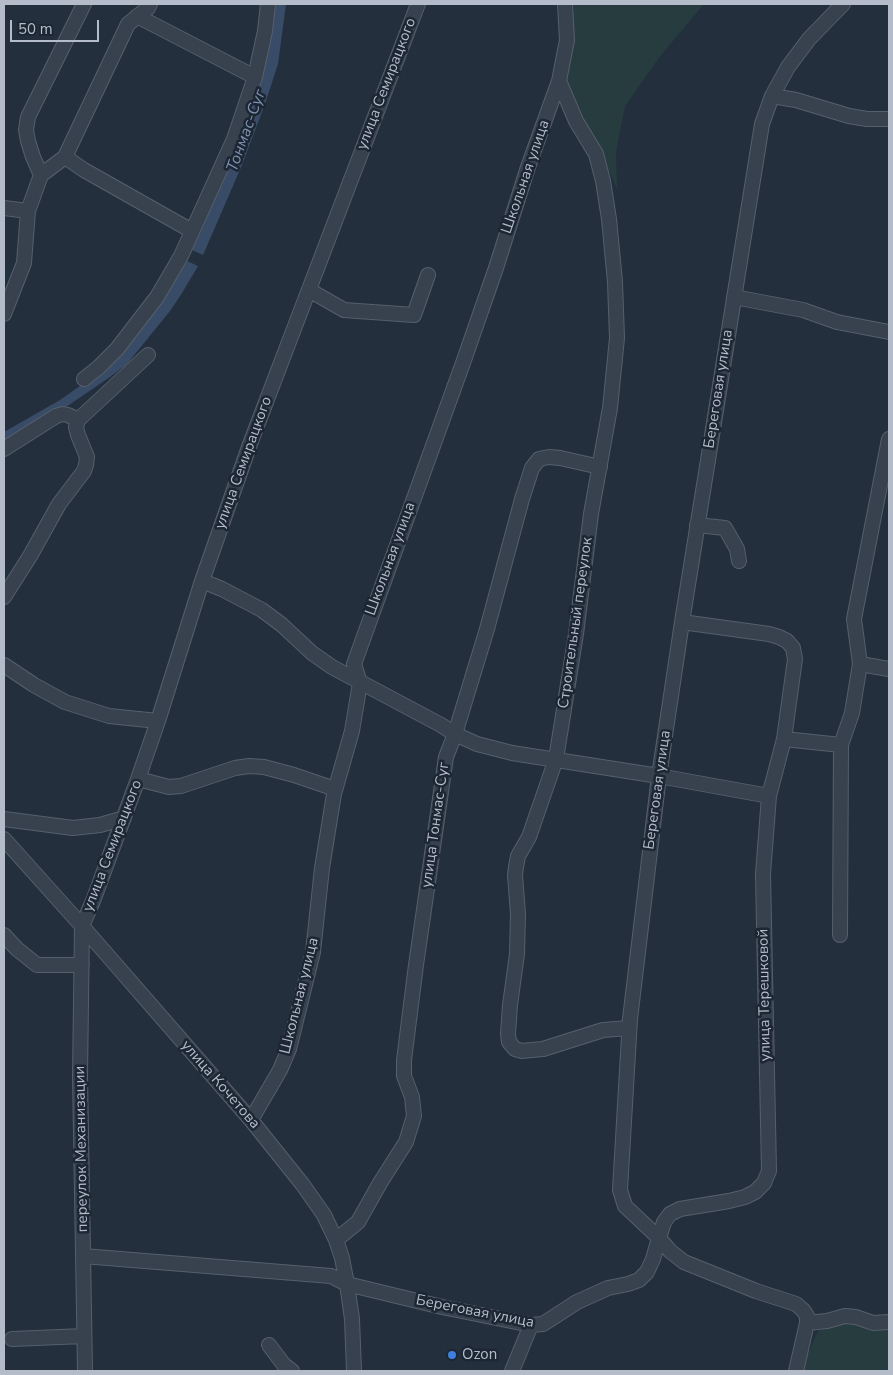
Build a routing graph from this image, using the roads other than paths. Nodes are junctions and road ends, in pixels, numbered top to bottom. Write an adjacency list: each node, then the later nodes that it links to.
1 (84, 4): 13 (street)
2 (150, 4): 7 (street)
3 (268, 4): 8 (street)
4 (418, 4): 18 (street, улица Семирацкого)
5 (844, 4): 10 (street, Береговая улица)
6 (563, 5): 9 (street, Школьная улица)
7 (136, 16): 8 (street); 12 (street)
8 (255, 77): 16 (street)
9 (559, 81): 27 (street, Строительный переулок); 36 (street, Школьная улица)
10 (772, 96): 11 (street); 19 (street, Береговая улица)
11 (889, 119)
12 (65, 157): 13 (street); 16 (street)
13 (41, 175): 15 (street)
14 (4, 208): 15 (street)
15 (28, 210): 20 (street)
16 (192, 231): 23 (street)
17 (428, 275): 18 (street)
18 (309, 290): 30 (street, улица Семирацкого)
19 (734, 297): 21 (street); 28 (street, Береговая улица)
20 (4, 314)
21 (889, 332)
22 (148, 356): 24 (street)
23 (84, 380)
24 (78, 420): 26 (street); 31 (street)
25 (889, 439): 33 (street)
26 (4, 449)
27 (600, 467): 38 (street, улица Тонмас-Суг); 41 (street, Строительный переулок)
28 (698, 525): 29 (street); 32 (street, Береговая улица)
29 (738, 561)
30 (202, 581): 36 (street); 37 (street, улица Семирацкого)
31 (4, 597)
32 (682, 622): 39 (street, улица Терешковой); 42 (street, Береговая улица)
33 (860, 664): 35 (street); 40 (street)
34 (4, 665): 37 (street)
35 (889, 669)
36 (360, 683): 38 (street); 44 (street, Школьная улица)
37 (158, 721): 43 (street, улица Семирацкого)
38 (454, 734): 41 (street); 56 (street, улица Тонмас-Суг)
39 (784, 739): 40 (street); 45 (street, улица Терешковой)
40 (841, 746): 50 (street)
41 (556, 760): 42 (street); 53 (street, Строительный переулок)
42 (660, 776): 45 (street); 53 (street, Береговая улица)
43 (138, 779): 44 (street); 46 (street, улица Семирацкого)
44 (335, 789): 54 (street, Школьная улица)
45 (770, 796): 55 (street, улица Терешковой)
46 (124, 818): 47 (street); 49 (street, улица Семирацкого)
47 (4, 819)
48 (4, 838): 49 (street, улица Кочетова)
49 (82, 926): 52 (street, переулок Механизации); 54 (street, улица Кочетова)
50 (840, 934)
51 (4, 935): 52 (street)
52 (82, 965): 57 (street, переулок Механизации)
53 (629, 1028): 55 (street, Береговая улица)
54 (250, 1120): 56 (street, улица Кочетова)
55 (659, 1238): 60 (street); 61 (street, Береговая улица)
56 (336, 1240): 58 (street, улица Кочетова)
57 (83, 1256): 58 (street, Береговая улица); 62 (street, переулок Механизации)
58 (348, 1284): 61 (street, Береговая улица); 67 (street, улица Кочетова)
59 (889, 1322): 60 (street)
60 (808, 1323): 69 (street)
61 (531, 1326): 68 (street)
62 (84, 1336): 63 (street); 65 (street, переулок Механизации)
63 (12, 1340)
64 (269, 1345): 66 (street)
65 (85, 1371)
66 (292, 1371)
67 (354, 1371)
68 (512, 1371)
69 (796, 1371)

